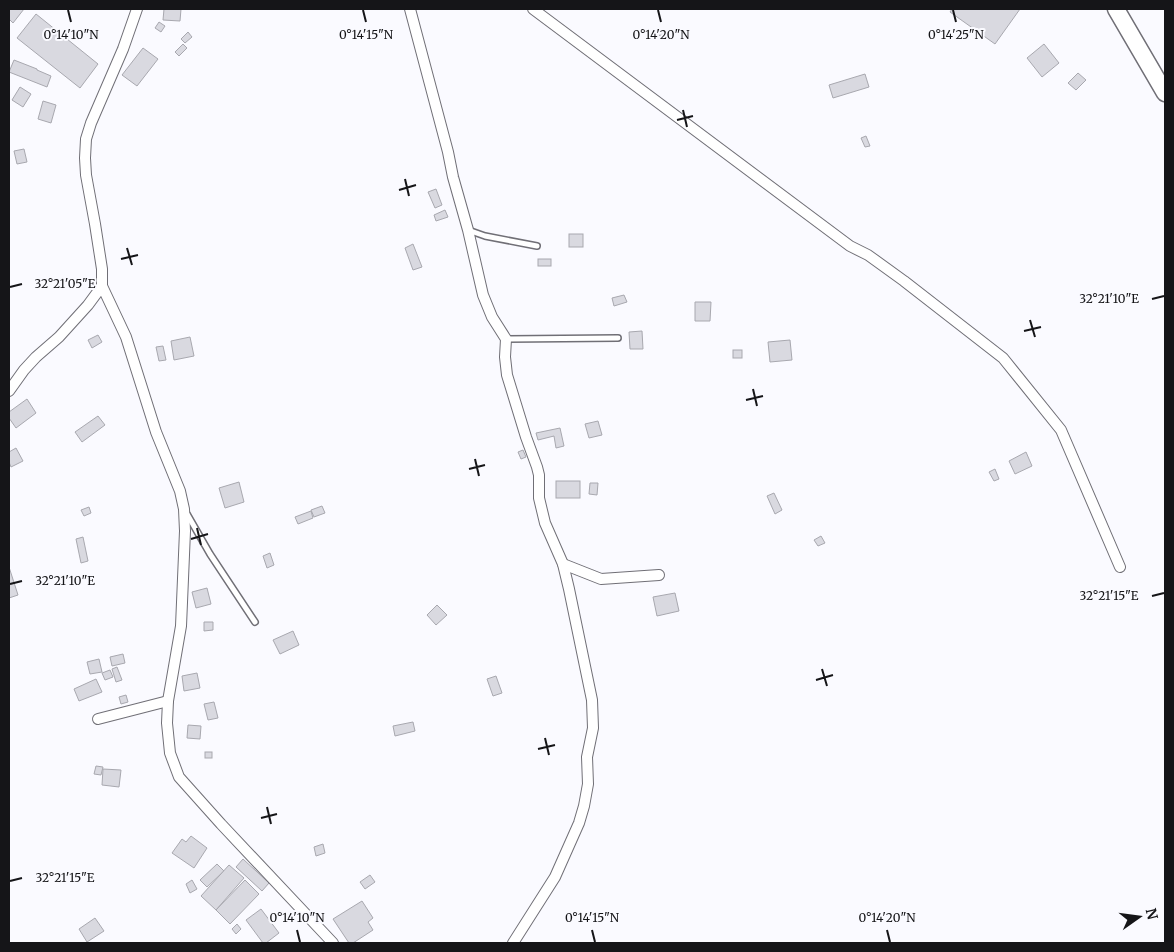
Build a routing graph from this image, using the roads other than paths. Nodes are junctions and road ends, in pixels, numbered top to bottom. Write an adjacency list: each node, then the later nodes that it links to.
1 (137, 9): 8 (street)
2 (410, 9): 6 (street)
3 (532, 9): 14 (street)
4 (1116, 9): 5 (main road)
5 (1165, 92)
6 (468, 230): 7 (lane); 10 (street)
7 (537, 246)
8 (102, 286): 11 (street); 12 (street)
9 (618, 338): 10 (lane)
10 (506, 339): 13 (street)
11 (9, 391)
12 (184, 509): 16 (lane); 17 (street)
13 (563, 564): 15 (street); 20 (street)
14 (1120, 567)
15 (660, 576)
16 (255, 622)
17 (168, 702): 18 (street); 19 (street)
18 (98, 719)
19 (333, 943)
20 (513, 943)

